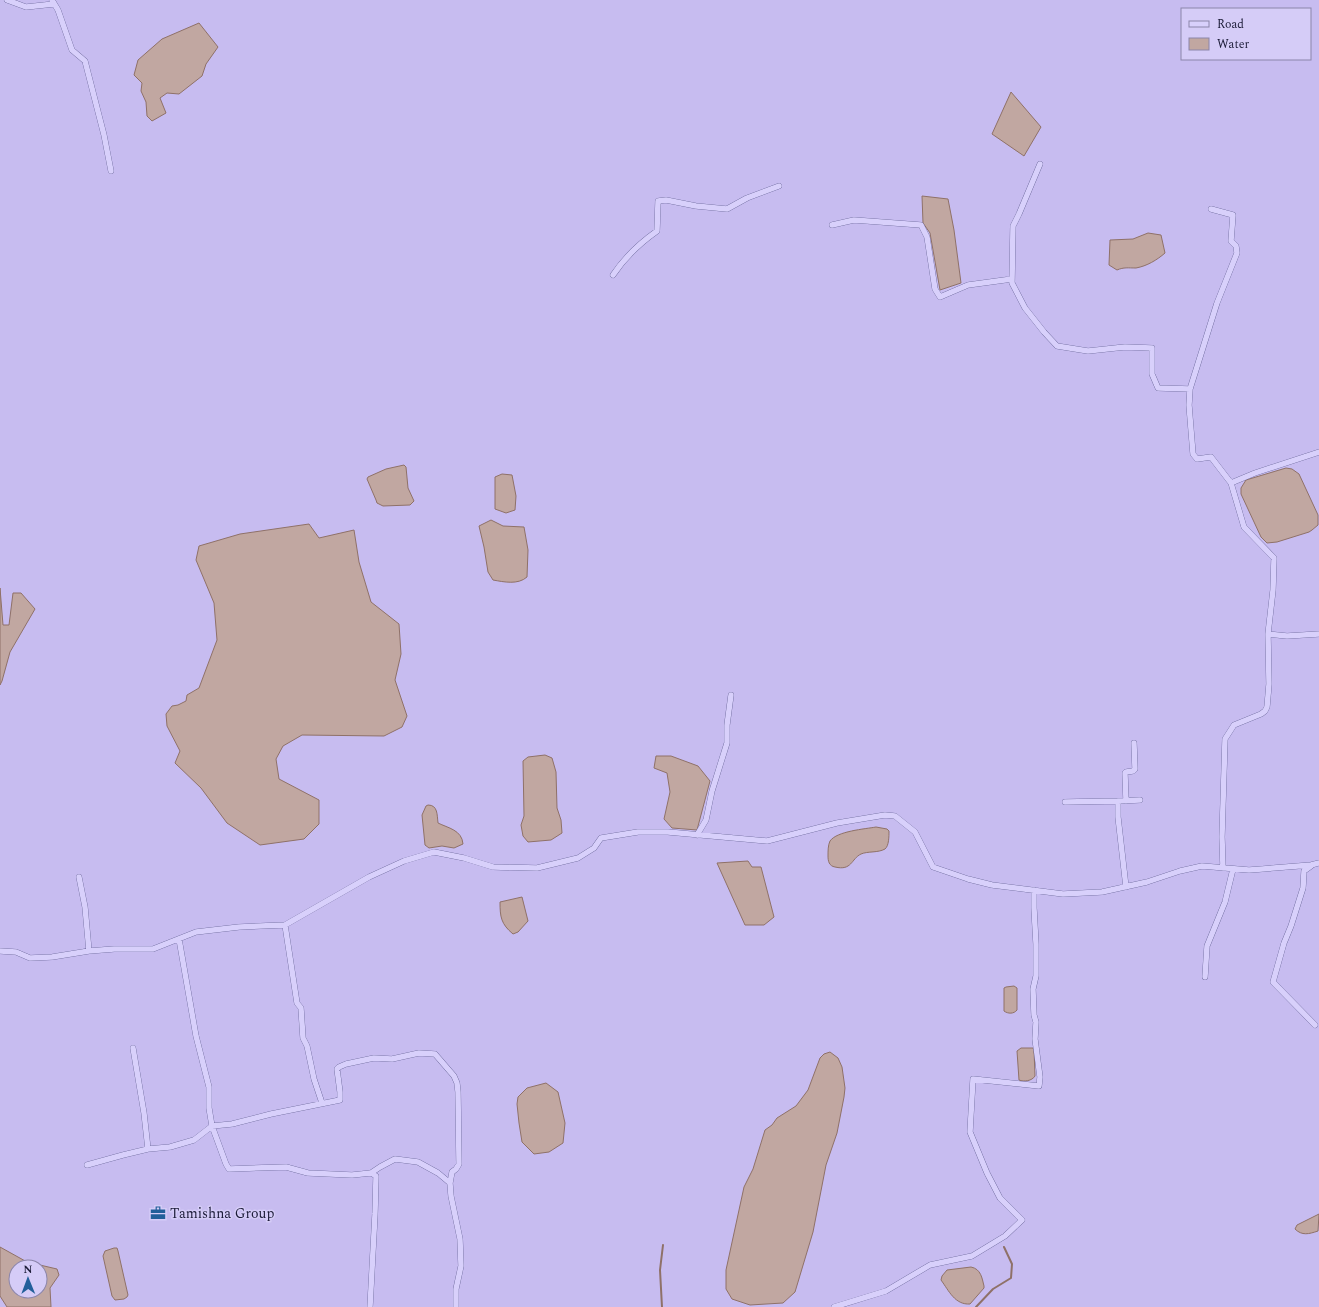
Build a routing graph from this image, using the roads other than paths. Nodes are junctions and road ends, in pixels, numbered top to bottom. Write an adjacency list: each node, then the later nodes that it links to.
1 (7, 0): 4 (street)
2 (25, 0): 4 (street)
3 (53, 2): 4 (street); 6 (street)
4 (26, 7)
5 (1040, 164): 11 (street)
6 (111, 171)
7 (779, 186): 10 (street)
8 (1211, 209): 12 (street)
9 (832, 225): 11 (street)
10 (614, 275)
11 (1012, 279): 12 (street)
12 (1190, 389): 14 (street)
13 (1319, 452): 14 (street)
14 (1231, 483): 15 (street)
15 (1268, 634): 16 (street); 26 (street)
16 (1319, 634)
17 (732, 695): 23 (street)
18 (1134, 742): 21 (street)
19 (1140, 800): 21 (street)
20 (1118, 801): 21 (street); 22 (street); 29 (street)
21 (1126, 801)
22 (1065, 802)
23 (697, 835): 30 (street); 31 (street)
24 (1319, 863): 25 (street)
25 (1311, 866): 27 (street); 36 (street)
26 (1223, 868): 27 (street); 29 (street)
27 (1233, 869): 35 (street)
28 (79, 877): 34 (street)
29 (1126, 887): 30 (street)
30 (1034, 890): 46 (street)
31 (285, 925): 32 (street); 38 (street)
32 (179, 939): 34 (street); 39 (street)
33 (0, 951): 34 (street)
34 (88, 951)
35 (1205, 978)
36 (1315, 1025)
37 (133, 1048): 40 (street)
38 (322, 1103): 39 (street); 43 (street)
39 (212, 1126): 40 (street); 42 (street)
40 (148, 1149): 41 (street)
41 (87, 1165)
42 (371, 1173): 43 (street); 44 (street)
43 (450, 1182): 45 (street)
44 (370, 1307)
45 (456, 1307)
46 (834, 1307)

